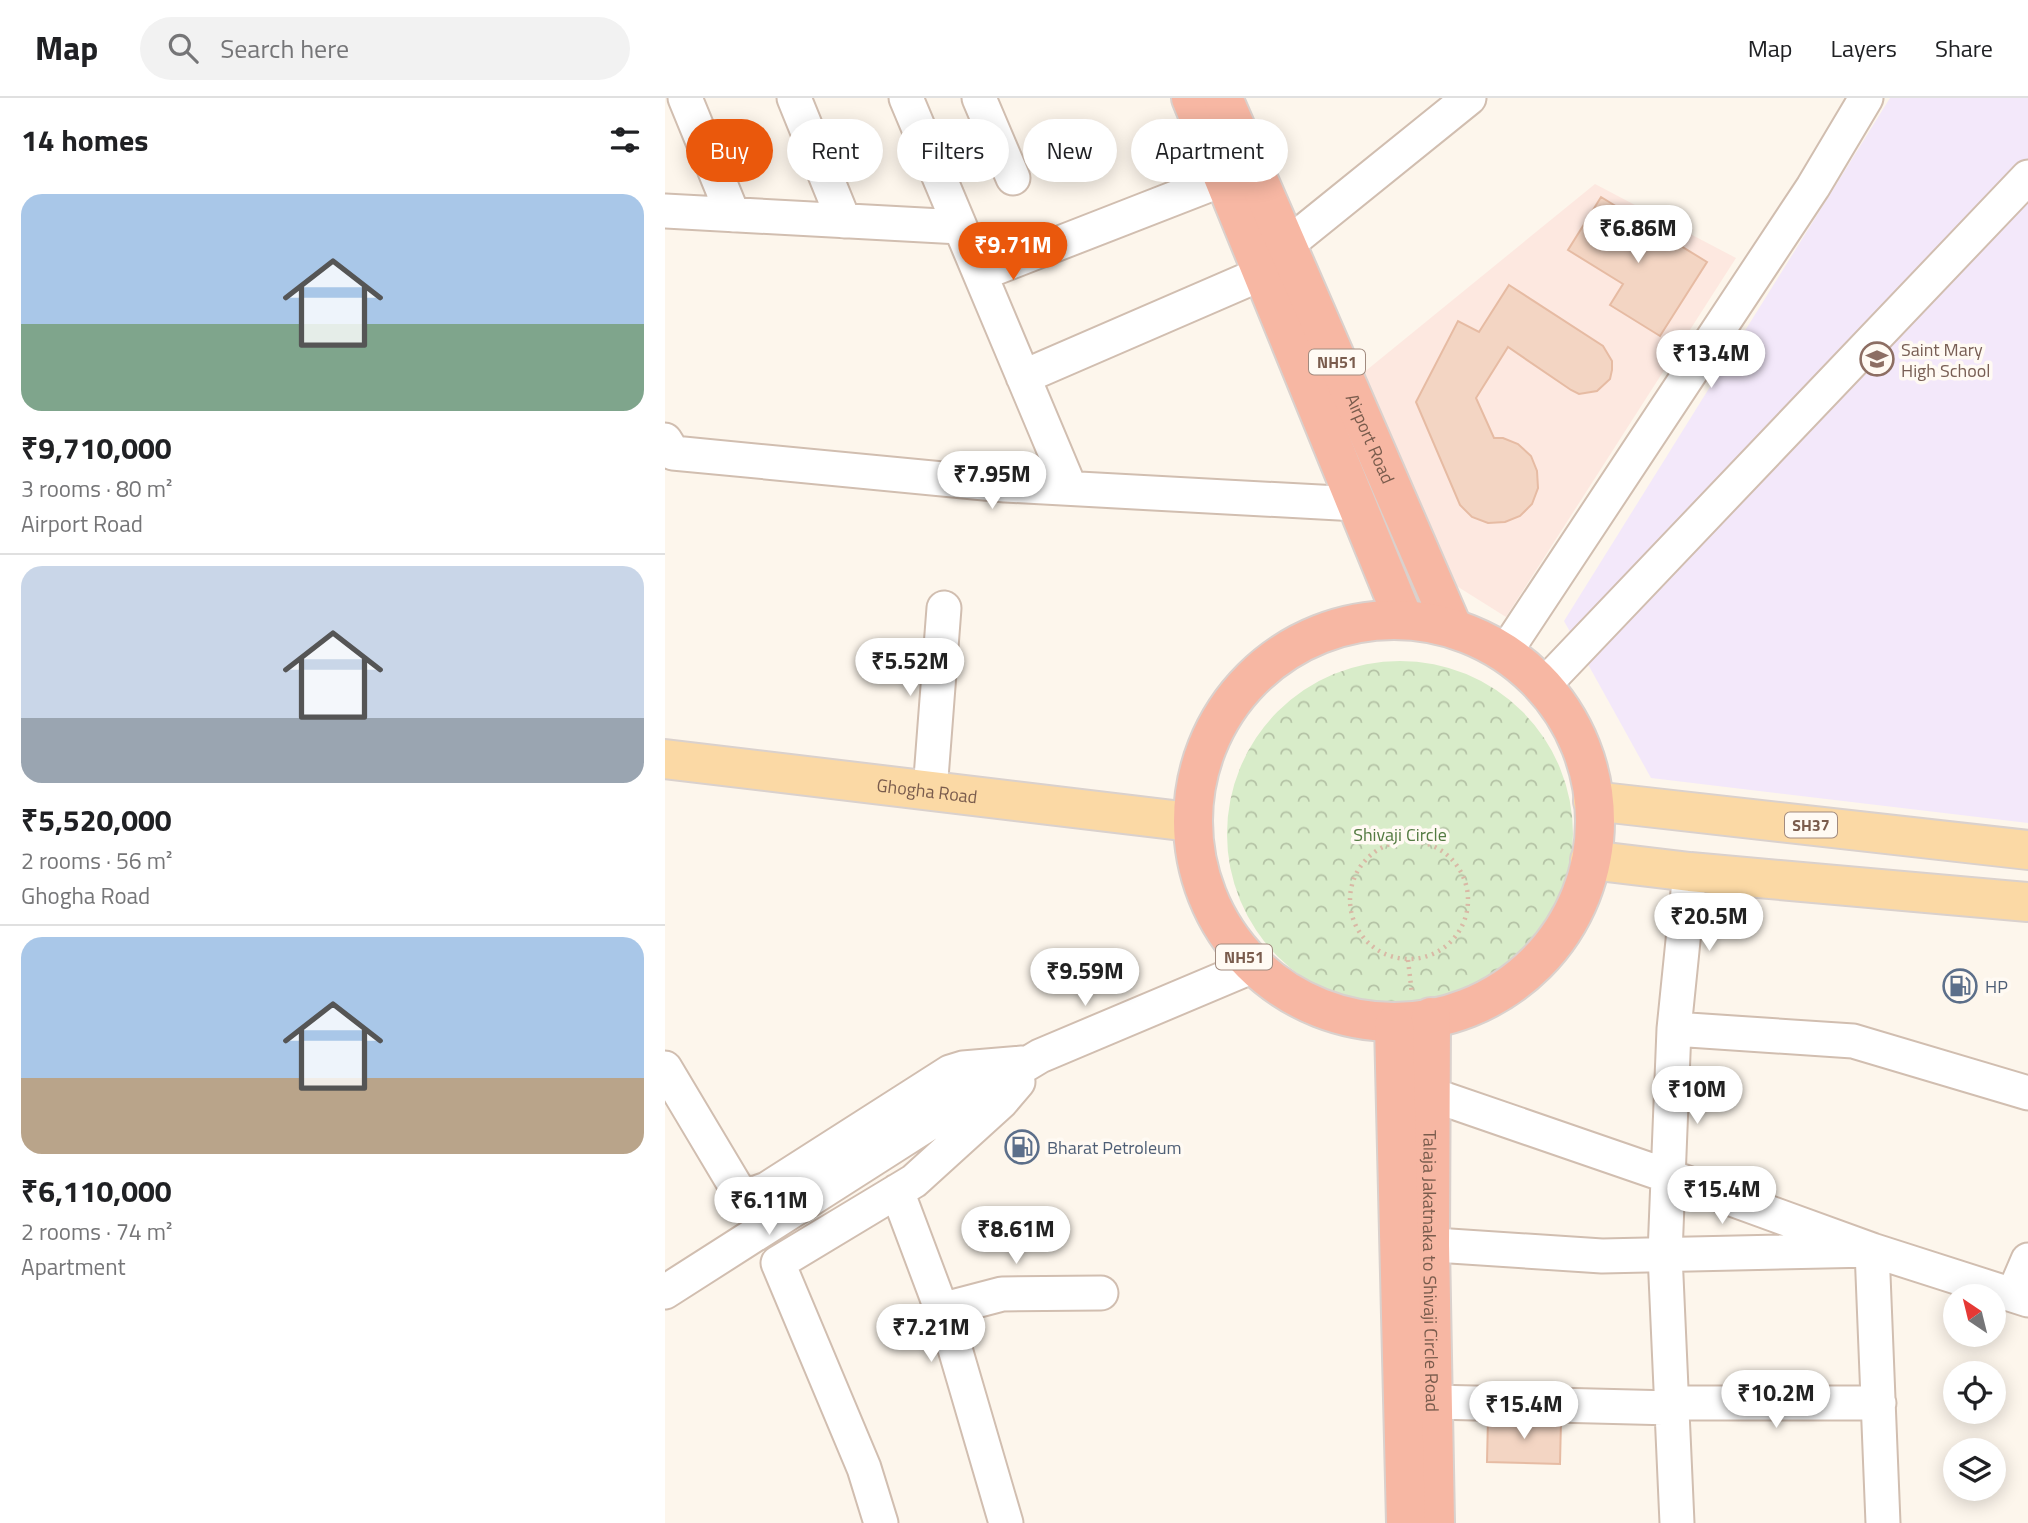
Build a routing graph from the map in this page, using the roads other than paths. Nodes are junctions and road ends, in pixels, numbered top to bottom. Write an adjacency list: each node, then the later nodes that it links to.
1 (685, 98): 15 (street)
2 (794, 98): 16 (street)
3 (906, 98): 17 (street)
4 (979, 98): 11 (street)
5 (1191, 98): 9 (highway, Airport Road / NH51)
6 (1223, 98): 19 (highway, Airport Road / NH51)
7 (1469, 98): 19 (street)
8 (1866, 98): 27 (street)
9 (1200, 119)
10 (2028, 177): 28 (street)
11 (1013, 178)
12 (1216, 182): 18 (street)
13 (1226, 182): 19 (highway, Airport Road / NH51)
14 (665, 211): 15 (street)
15 (733, 215): 16 (street)
16 (844, 221): 17 (street)
17 (960, 228): 18 (street)
18 (980, 274): 20 (street)
19 (1283, 278): 20 (street); 23 (highway, Airport Road / NH51); 26 (highway, Airport Road / NH51)
20 (1023, 377): 22 (street)
21 (668, 449): 22 (street)
22 (1070, 488): 23 (street)
23 (1357, 504): 25 (highway, Airport Road / NH51)
24 (944, 608): 30 (street)
25 (1403, 618): 26 (highway, NH51); 32 (highway, NH51)
26 (1452, 626): 27 (highway, NH51)
27 (1506, 651): 28 (highway, NH51)
28 (1545, 684): 31 (highway, NH51)
29 (665, 759): 30 (main road, Ghogha Road)
30 (930, 791): 32 (main road, Ghogha Road)
31 (1593, 801): 33 (main road, SH37); 34 (highway, NH51)
32 (1190, 822): 37 (highway, NH51)
33 (2028, 850)
34 (1590, 860): 35 (main road); 38 (highway, NH51)
35 (1690, 872): 36 (main road); 40 (street)
36 (2028, 902)
37 (1251, 967): 39 (highway, NH51); 41 (street)
38 (1431, 1017): 39 (highway, NH51); 44 (highway, Talaja Jakatnaka to Shivaji Circle Road)
39 (1394, 1024): 47 (highway, Talaja Jakatnaka to Shivaji Circle Road)
40 (1674, 1029): 43 (street); 45 (street)
41 (1035, 1059): 42 (street); 46 (street); 51 (street)
42 (665, 1068)
43 (2028, 1093)
44 (1430, 1094): 45 (street); 47 (highway, Talaja Jakatnaka to Shivaji Circle Road)
45 (1668, 1176): 48 (street); 49 (street)
46 (897, 1191): 54 (street); 58 (street)
47 (1415, 1244): 49 (street); 55 (highway, Talaja Jakatnaka to Shivaji Circle Road); 60 (highway, Talaja Jakatnaka to Shivaji Circle Road)
48 (1873, 1250): 49 (street); 53 (street); 56 (street)
49 (1665, 1254): 57 (street)
50 (2028, 1260): 53 (street)
51 (665, 1292)
52 (1101, 1293): 54 (street)
53 (2020, 1298)
54 (941, 1310): 59 (street)
55 (1433, 1402): 57 (street); 61 (highway, Talaja Jakatnaka to Shivaji Circle Road)
56 (1879, 1403): 57 (street); 63 (street)
57 (1673, 1406): 62 (street)
58 (881, 1523)
59 (1006, 1523)
60 (1406, 1523)
61 (1434, 1523)
62 (1677, 1523)
63 (1883, 1523)

